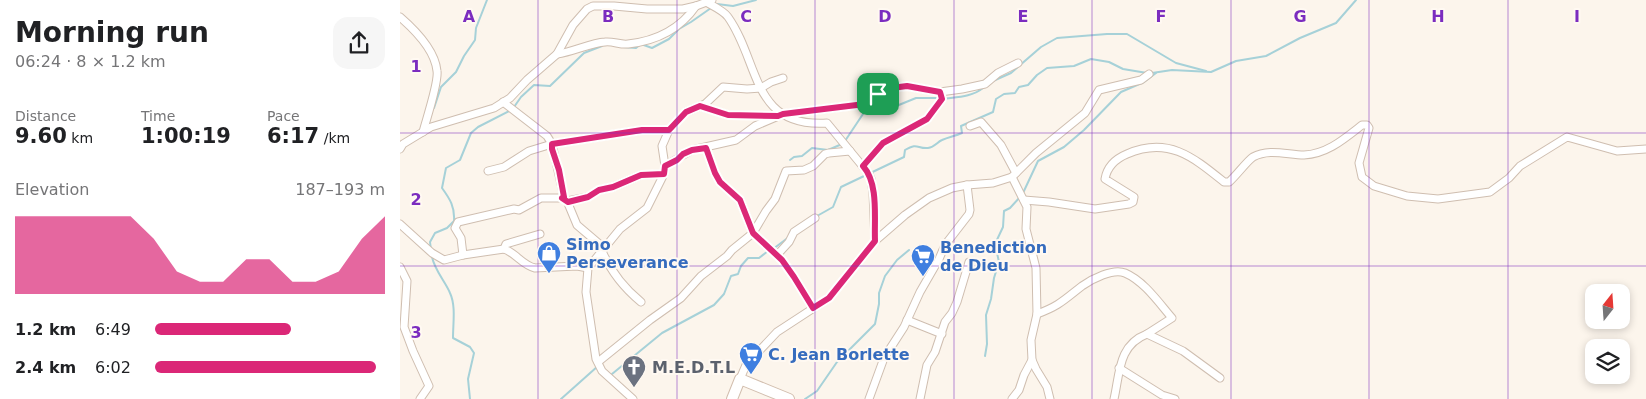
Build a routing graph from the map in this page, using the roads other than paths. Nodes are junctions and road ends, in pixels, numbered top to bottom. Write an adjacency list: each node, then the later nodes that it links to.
1 (592, 0): 4 (street)
2 (709, 1): 3 (street); 10 (street)
3 (696, 6): 4 (street); 6 (street)
4 (587, 8): 6 (street)
5 (400, 17): 17 (street)
6 (557, 54): 12 (street)
7 (1018, 63): 11 (street)
8 (1149, 74): 27 (street)
9 (783, 78): 10 (street)
10 (761, 88): 13 (street); 14 (street)
11 (940, 92): 14 (street); 24 (street)
12 (503, 102): 17 (street); 18 (street)
13 (700, 106): 14 (street); 16 (street)
14 (780, 116): 19 (street); 22 (street)
15 (970, 126): 27 (street)
16 (669, 130): 18 (street); 23 (street)
17 (423, 132): 20 (street)
18 (552, 144): 25 (street); 29 (street)
19 (706, 148): 23 (street); 33 (street)
20 (400, 149)
21 (1646, 149): 30 (street)
22 (850, 151): 24 (street); 33 (street)
23 (665, 166): 26 (street)
24 (863, 166): 35 (street)
25 (488, 172)
26 (664, 174): 29 (street); 37 (street)
27 (1014, 175): 28 (street); 30 (street)
28 (966, 185): 35 (street); 46 (street)
29 (565, 200): 37 (street); 38 (street)
30 (1024, 200): 45 (street)
31 (815, 218): 39 (street)
32 (400, 224): 38 (street)
33 (753, 233): 39 (street); 50 (street)
34 (540, 234): 36 (street)
35 (875, 241): 44 (street)
36 (504, 249): 38 (street); 42 (street)
37 (603, 250): 42 (street); 43 (street)
38 (463, 254)
39 (777, 255): 44 (street)
40 (969, 262): 47 (street)
41 (400, 267): 54 (street)
42 (588, 268): 50 (street)
43 (641, 302)
44 (813, 308): 53 (street)
45 (1037, 314): 48 (street); 49 (street)
46 (907, 320): 47 (street); 58 (street)
47 (942, 334): 59 (street)
48 (1147, 334): 51 (street); 52 (street)
49 (1032, 360): 60 (street); 61 (street)
50 (598, 362): 55 (street)
51 (1119, 368): 62 (street); 63 (street)
52 (1220, 378)
53 (740, 379): 56 (street); 57 (street)
54 (420, 399)
55 (633, 399)
56 (732, 399)
57 (789, 399)
58 (869, 399)
59 (920, 399)
60 (1012, 399)
61 (1050, 399)
62 (1115, 399)
63 (1175, 399)

